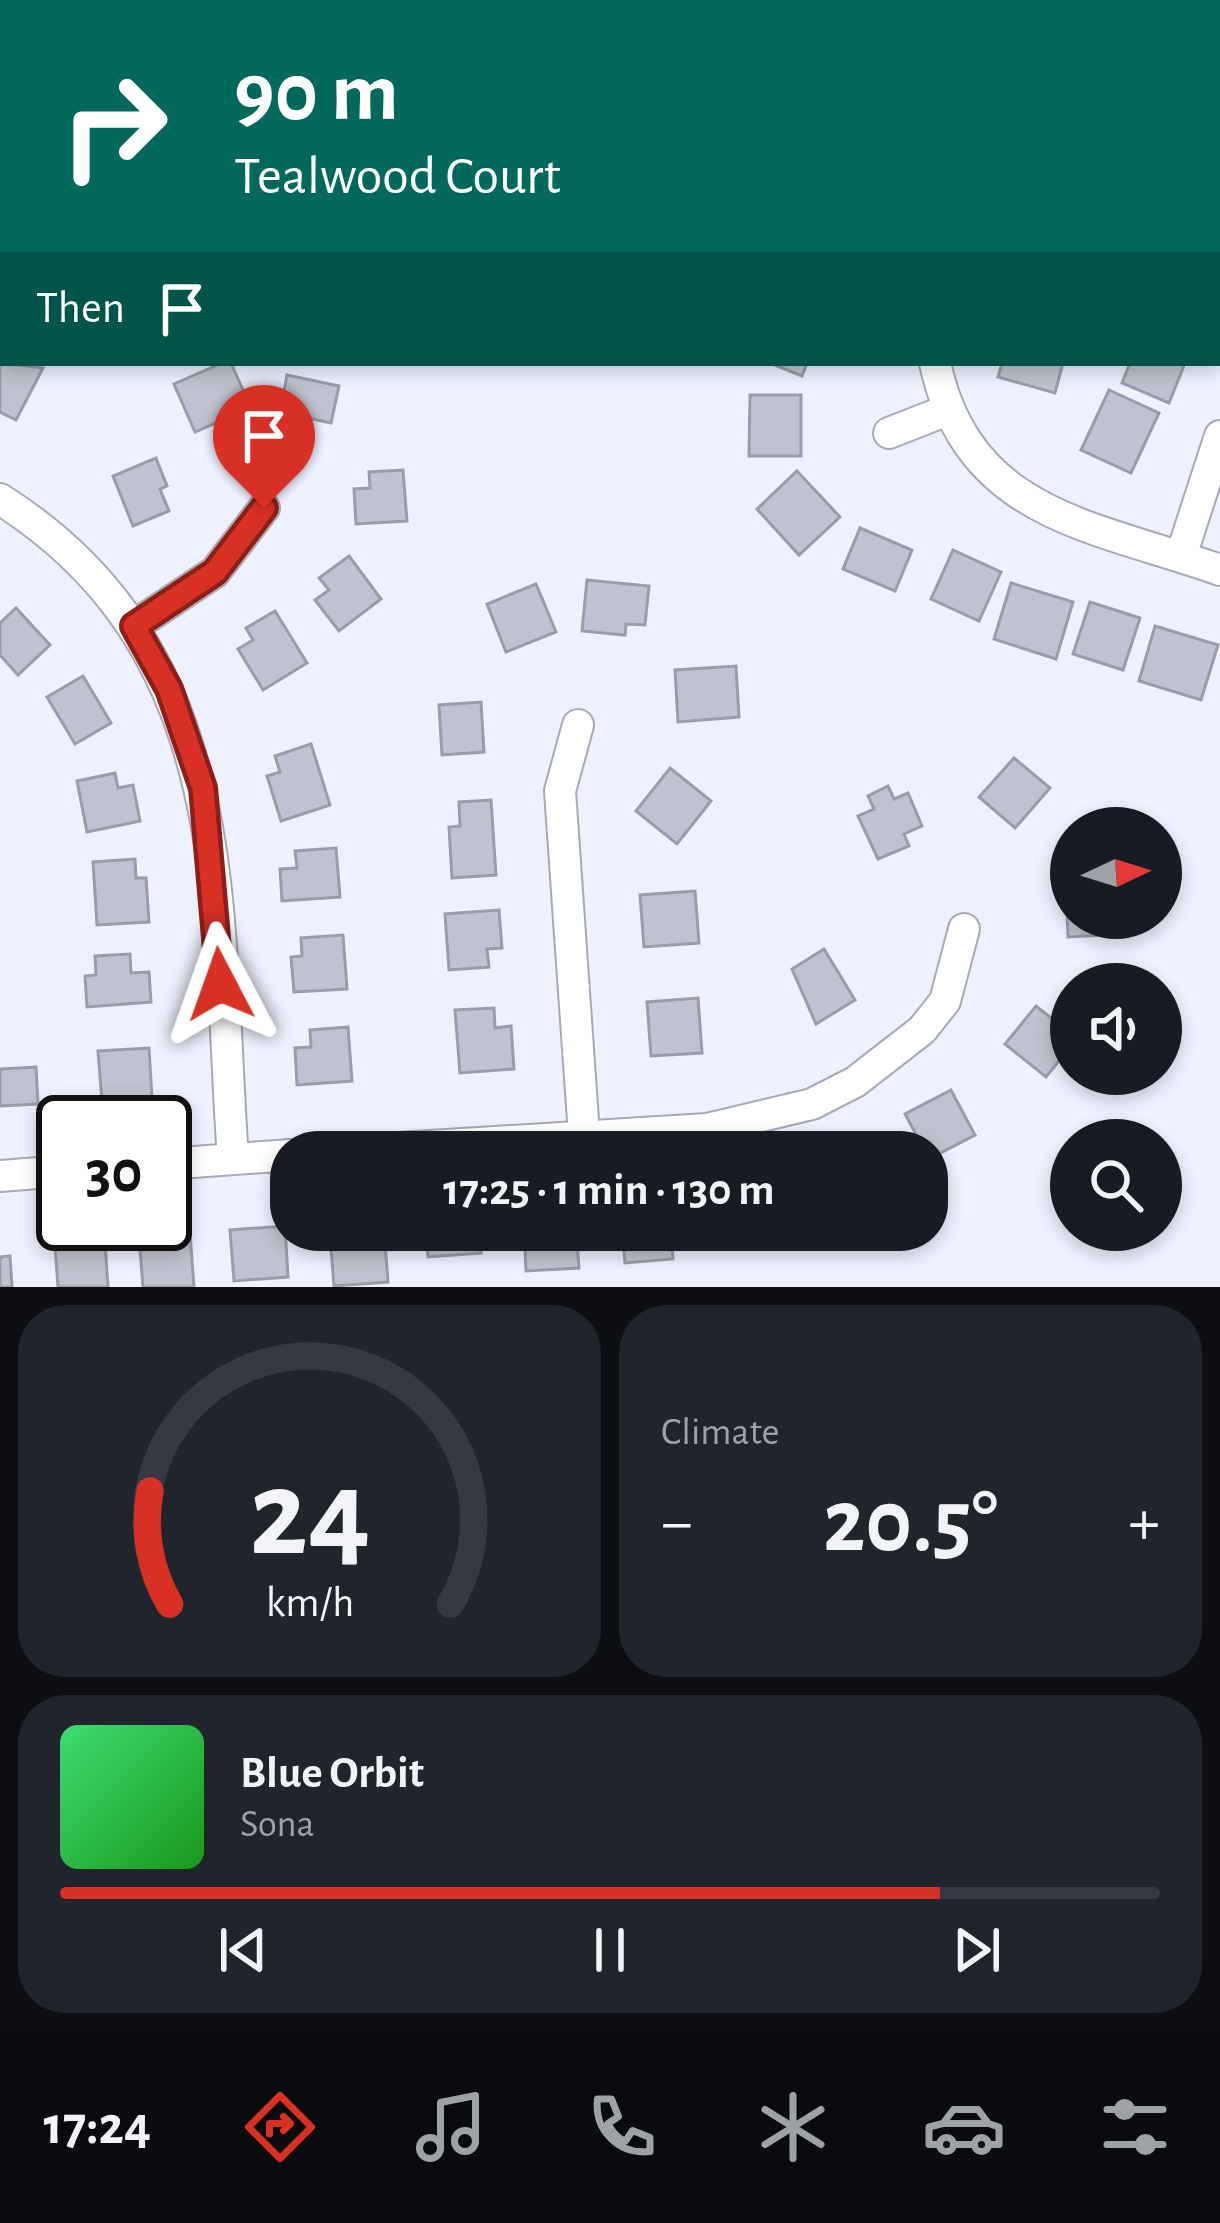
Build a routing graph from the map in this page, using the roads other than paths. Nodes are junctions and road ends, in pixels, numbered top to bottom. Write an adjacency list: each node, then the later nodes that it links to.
1 (936, 366): 2 (street)
2 (946, 411): 3 (street); 7 (street)
3 (889, 433)
4 (1220, 436): 7 (street)
5 (0, 499): 9 (street)
6 (264, 508): 9 (street)
7 (1181, 556): 8 (street)
8 (1220, 570)
9 (134, 626): 15 (street)
10 (578, 725): 12 (street)
11 (964, 929): 13 (street)
12 (584, 1131)
13 (666, 1131)
14 (270, 1156): 15 (street)
15 (233, 1159): 16 (street)
16 (192, 1162)
17 (36, 1173): 18 (street)
18 (0, 1176)

